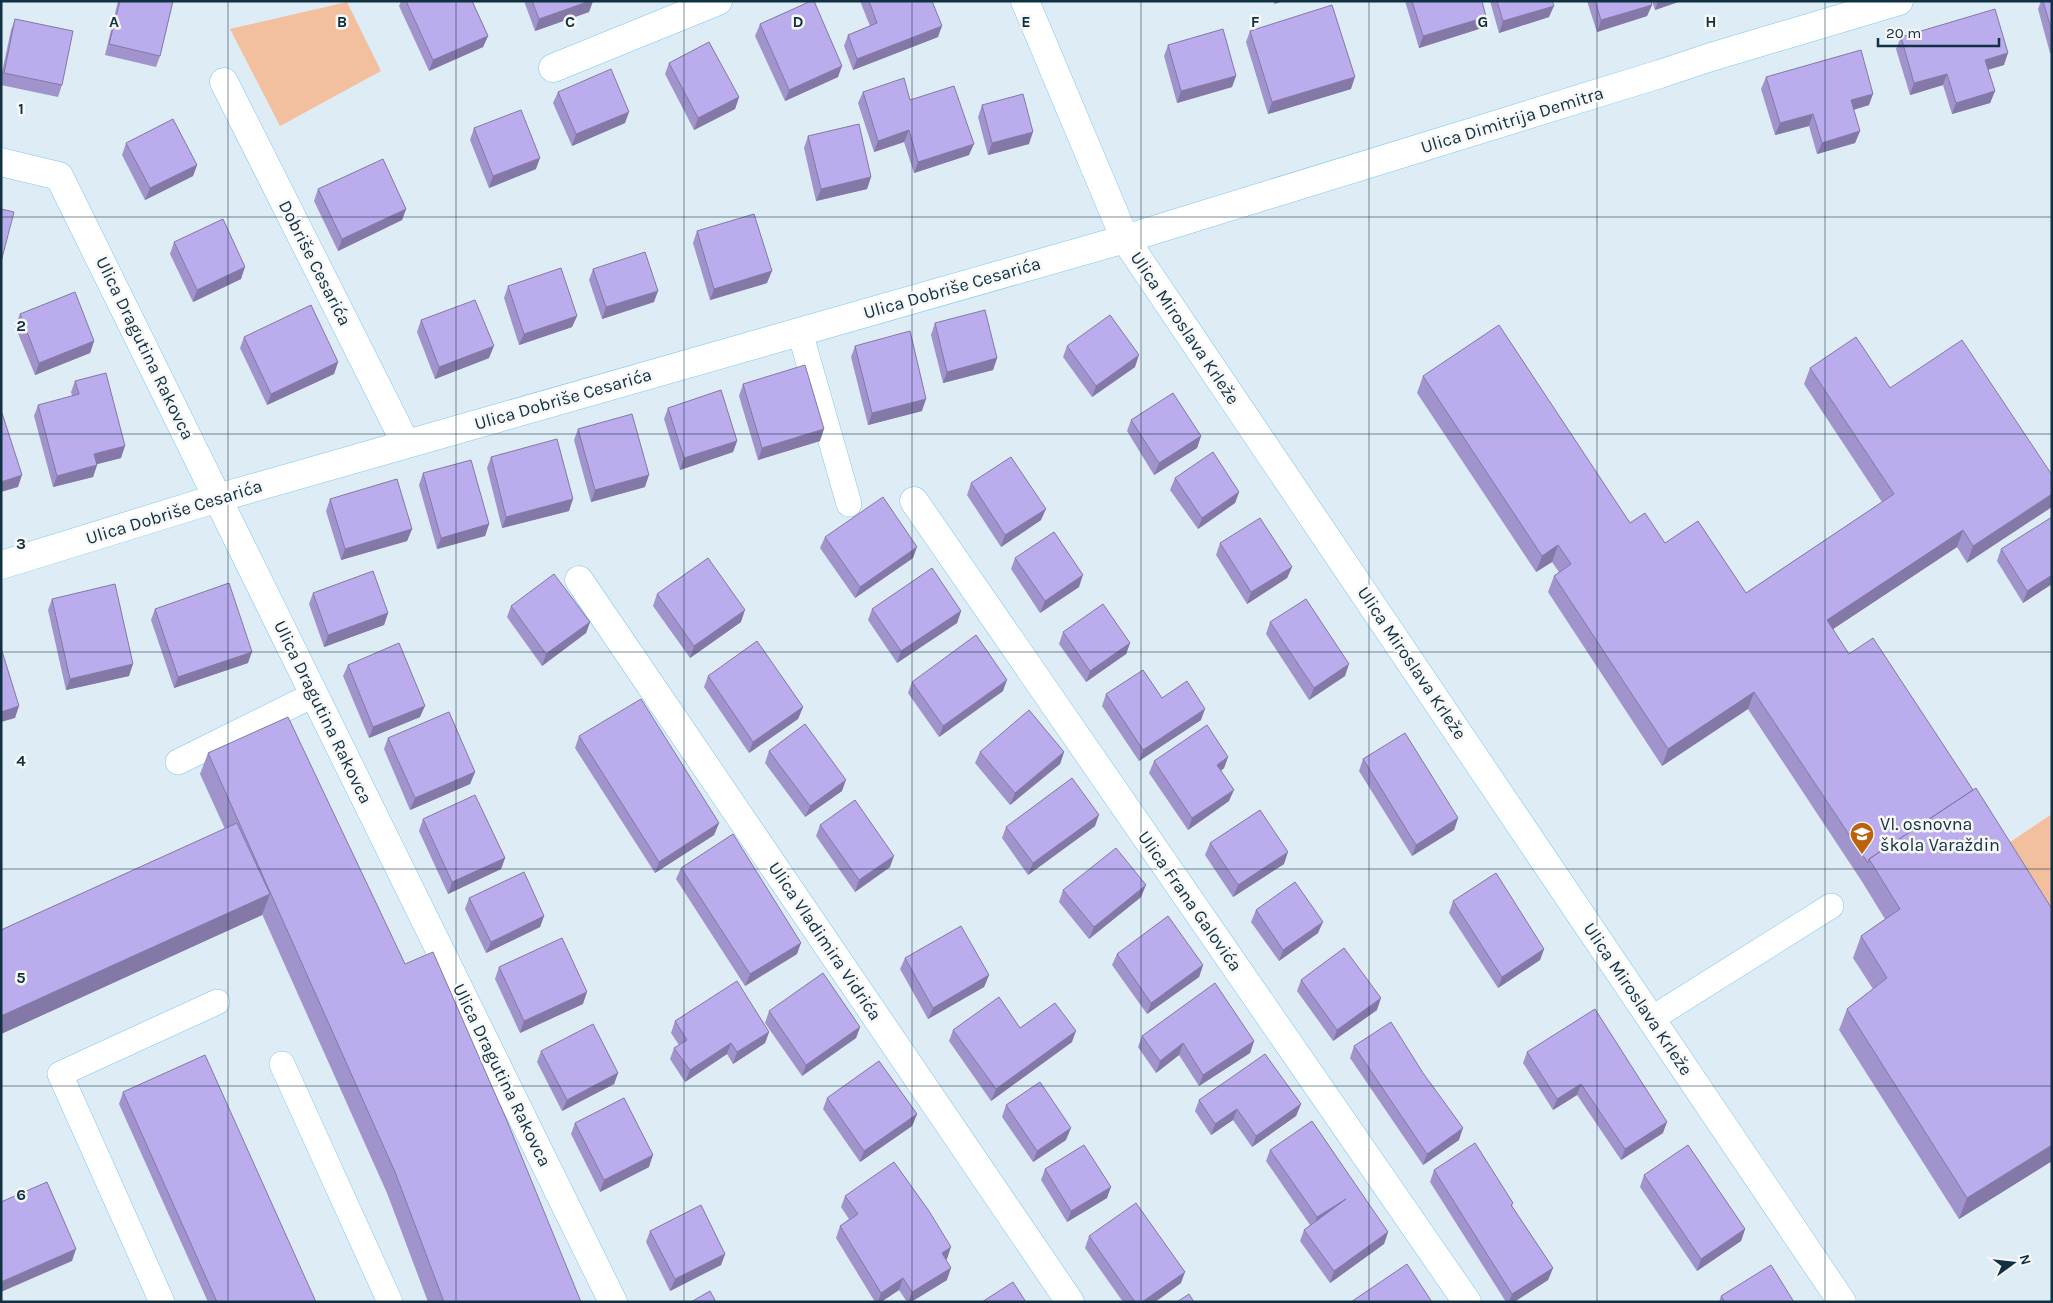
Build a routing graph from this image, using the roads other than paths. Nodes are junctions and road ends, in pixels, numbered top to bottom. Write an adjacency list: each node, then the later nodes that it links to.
1 (718, 1): 4 (street)
2 (1026, 1): 7 (street, Ulica Miroslava Krleže)
3 (1899, 1): 7 (street, Ulica Dimitrija Demitra)
4 (553, 68)
5 (224, 82): 9 (street, Dobriše Cesarića)
6 (1, 162): 10 (street, Ulica Dragutina Rakovca)
7 (1125, 239): 8 (street, Ulica Dobriše Cesarića); 19 (street, Ulica Miroslava Krleže)
8 (800, 332): 9 (street, Ulica Dobriše Cesarića); 12 (lane)
9 (406, 444): 10 (street, Ulica Dobriše Cesarića)
10 (218, 498): 13 (street, Ulica Dobriše Cesarića); 15 (street, Ulica Dragutina Rakovca)
11 (914, 501): 25 (street, Ulica Frana Galovića)
12 (849, 504)
13 (1, 565)
14 (579, 580): 24 (street, Ulica Vladimira Vidrića)
15 (314, 694): 16 (lane); 23 (street, Ulica Dragutina Rakovca)
16 (178, 762)
17 (1832, 906): 19 (lane)
18 (218, 1002): 21 (lane)
19 (1651, 1019): 26 (street, Ulica Miroslava Krleže)
20 (282, 1064): 22 (lane)
21 (162, 1302)
22 (390, 1302)
23 (613, 1302)
24 (1070, 1302)
25 (1467, 1302)
26 (1842, 1302)

